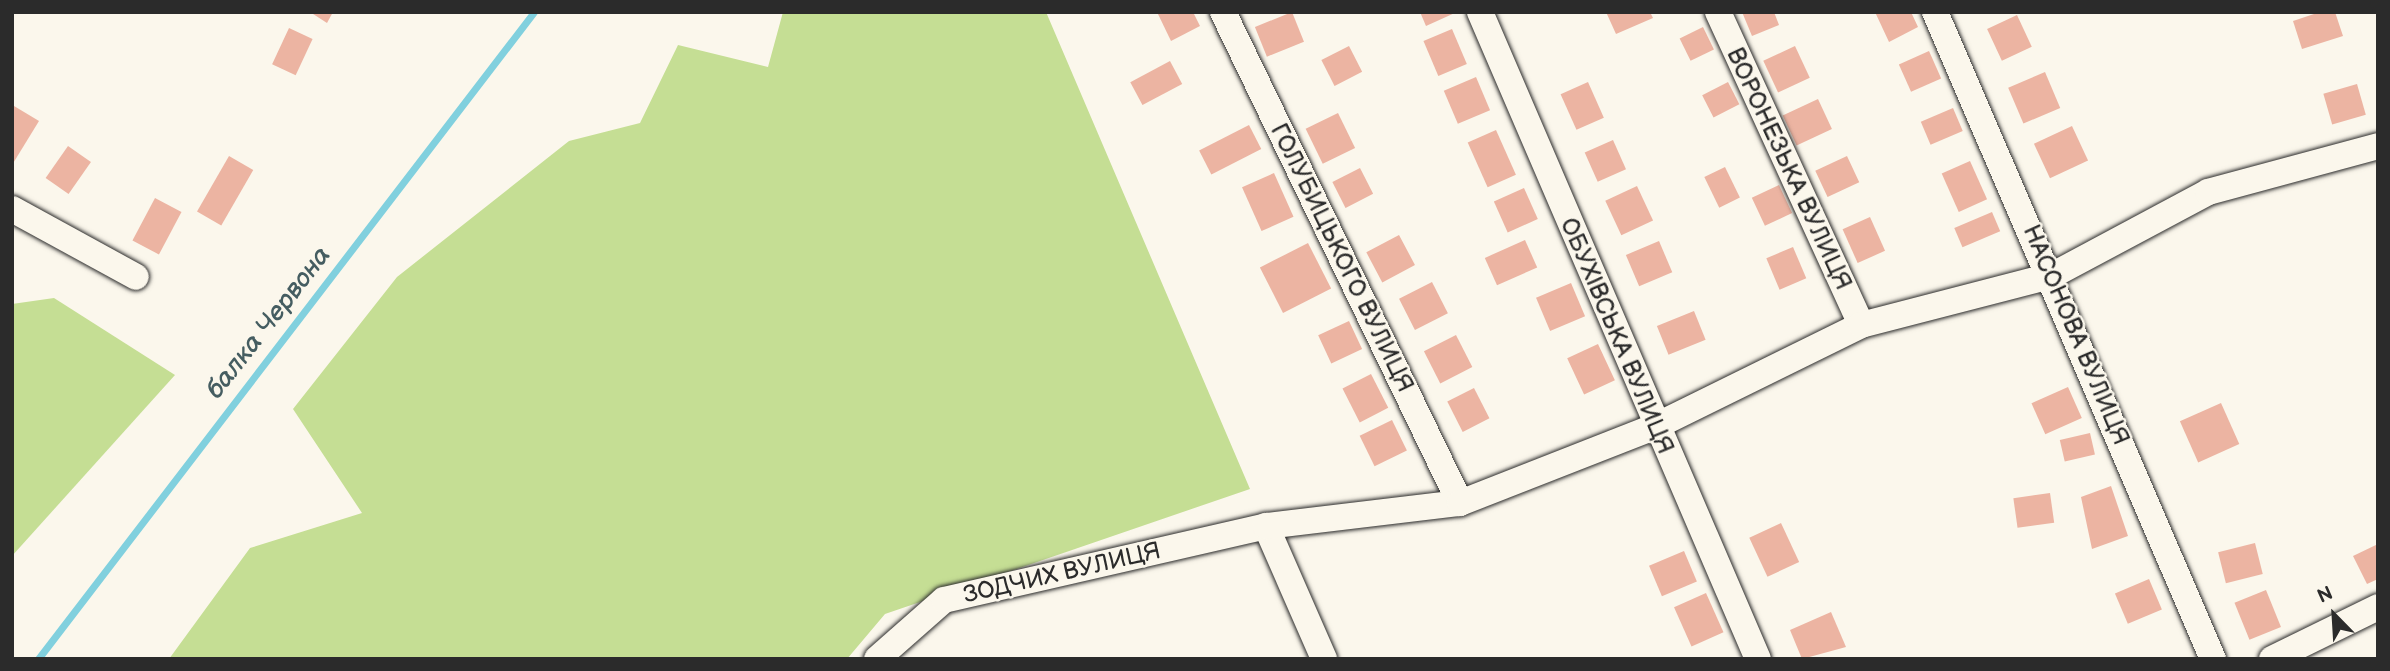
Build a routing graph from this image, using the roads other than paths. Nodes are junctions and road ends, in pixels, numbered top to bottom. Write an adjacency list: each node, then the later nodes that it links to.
1 (1223, 12): 11 (street, ГОЛУБИЦЬКОГО ВУЛИЦЯ)
2 (1480, 12): 10 (street, ОБУХІВСЬКА ВУЛИЦЯ)
3 (1718, 12): 9 (street, ВОРОНЕЗЬКА ВУЛИЦЯ)
4 (1935, 12): 7 (street, НАСОНОВА ВУЛИЦЯ)
5 (2378, 146): 7 (street, ЗОДЧИХ ВУЛИЦЯ)
6 (12, 209): 8 (street)
7 (2051, 276): 9 (street, ЗОДЧИХ ВУЛИЦЯ); 17 (street, НАСОНОВА ВУЛИЦЯ)
8 (136, 277)
9 (1861, 325): 10 (street, ЗОДЧИХ ВУЛИЦЯ)
10 (1654, 427): 11 (street, ЗОДЧИХ ВУЛИЦЯ); 16 (street, ОБУХІВСЬКА ВУЛИЦЯ)
11 (1460, 503): 12 (street, ЗОДЧИХ ВУЛИЦЯ)
12 (1266, 526): 14 (street, ЗОДЧИХ ВУЛИЦЯ); 15 (street)
13 (2378, 607): 18 (street)
14 (877, 659)
15 (1324, 659)
16 (1758, 659)
17 (2213, 659)
18 (2272, 659)

